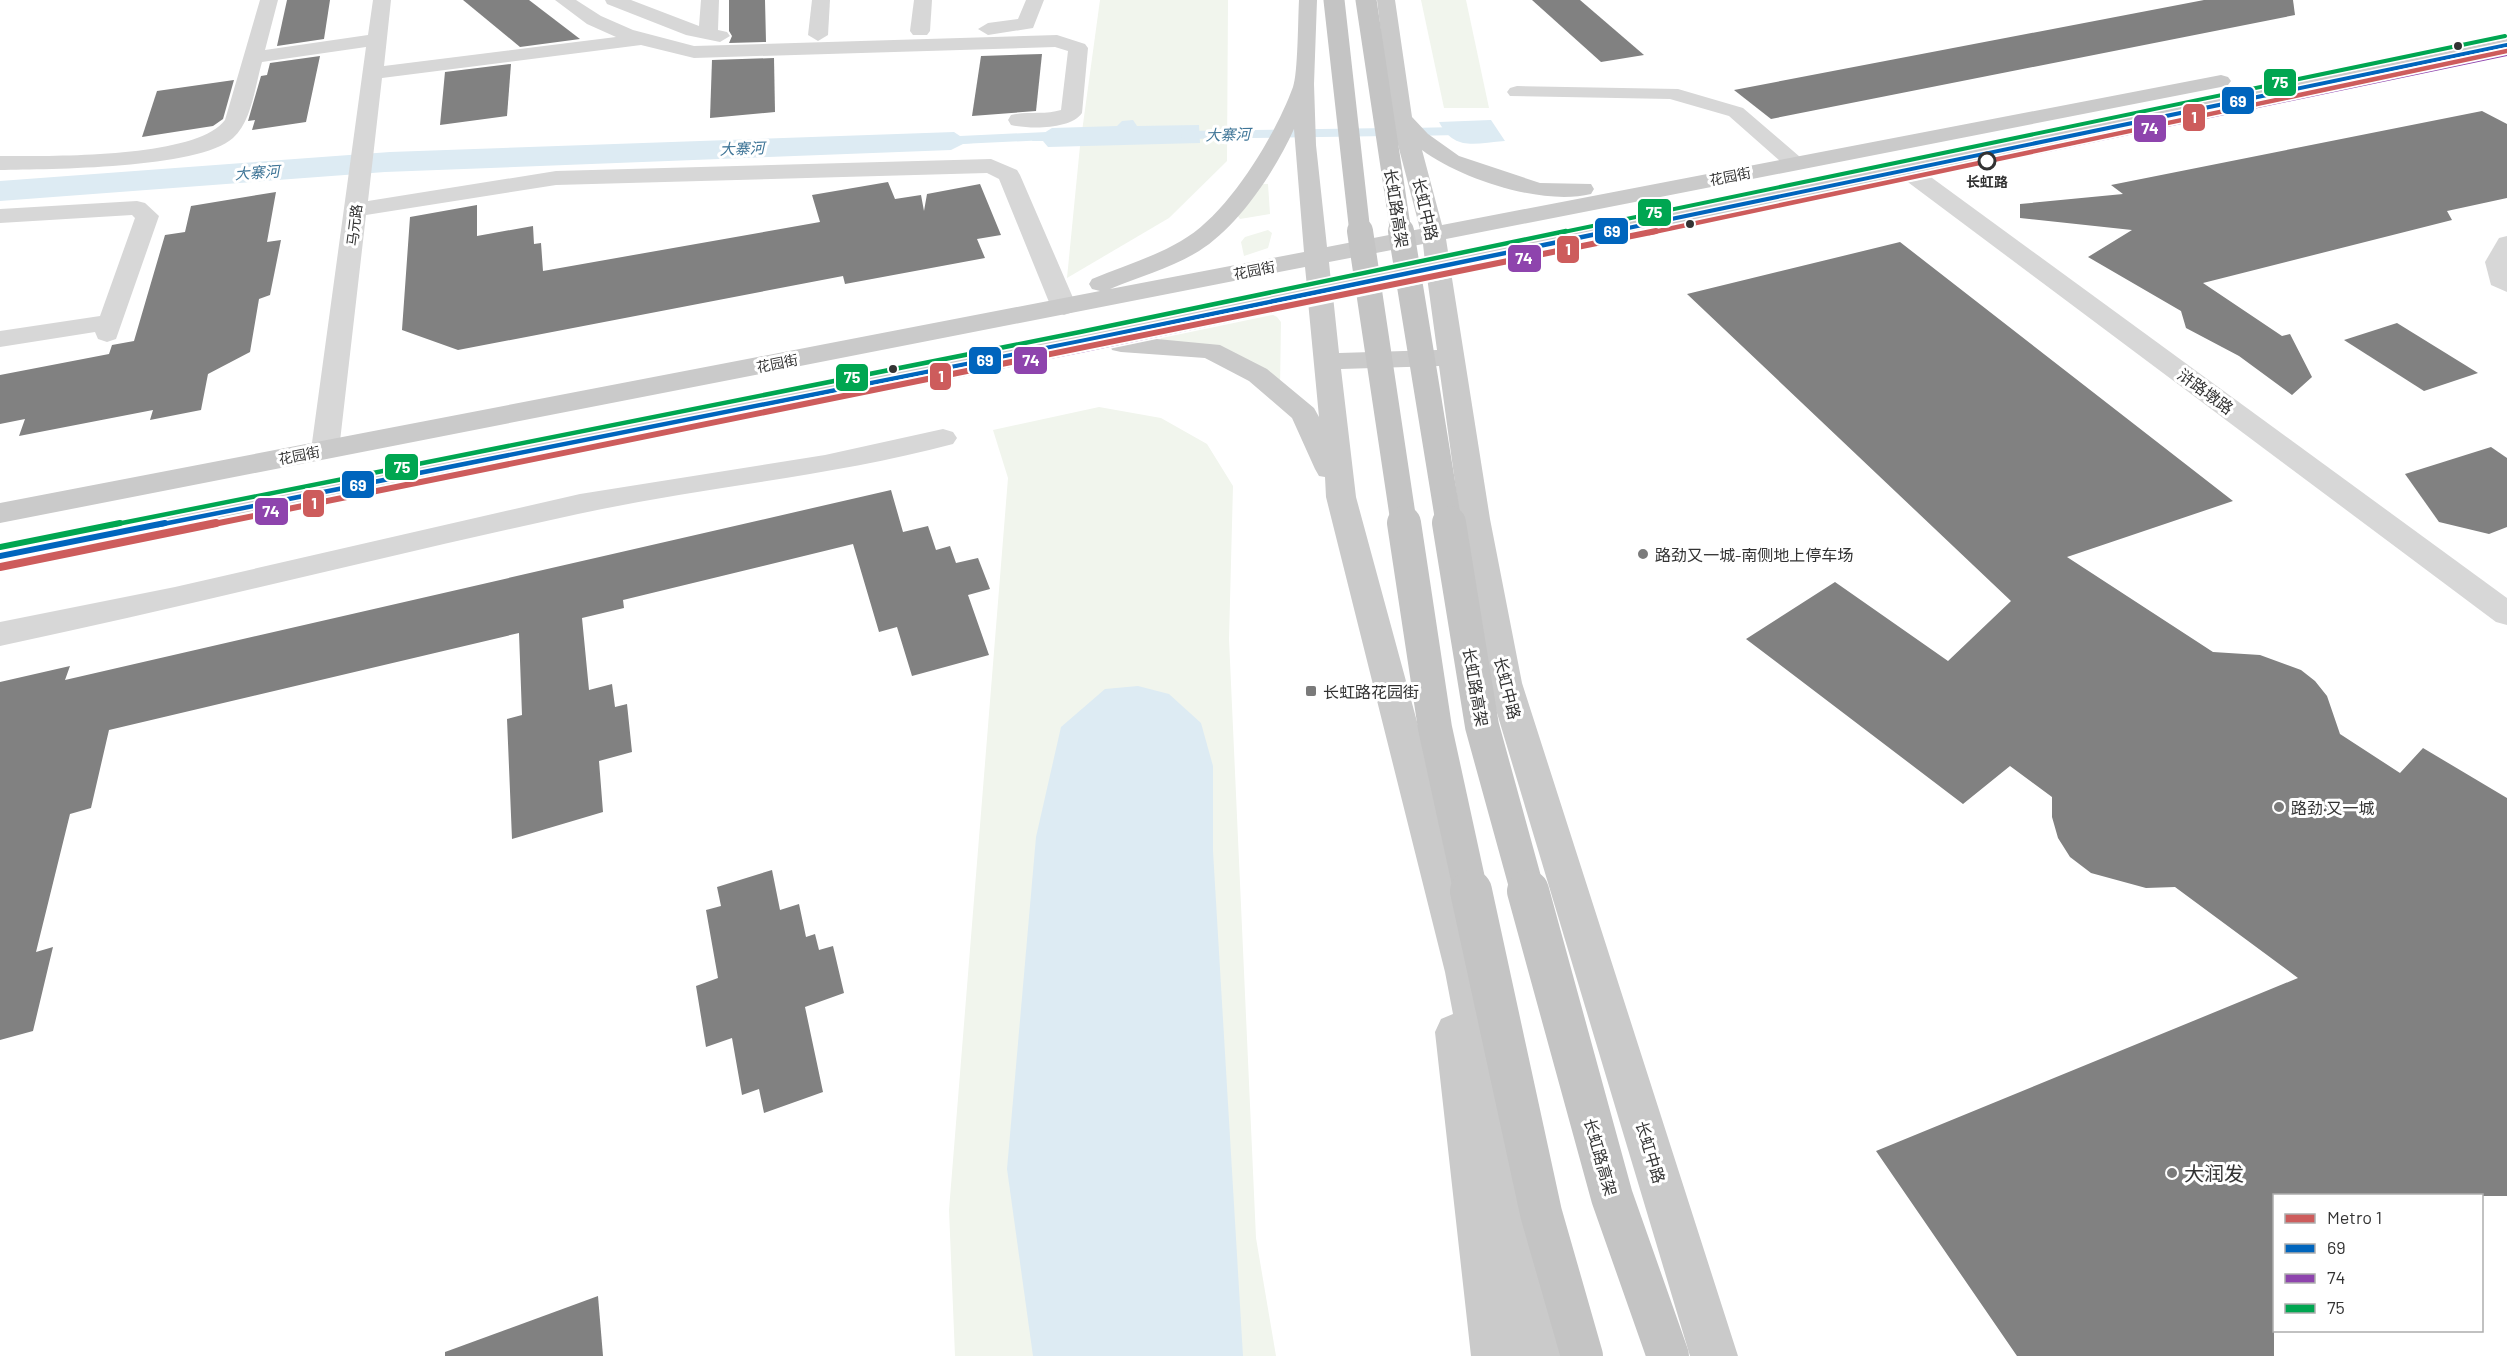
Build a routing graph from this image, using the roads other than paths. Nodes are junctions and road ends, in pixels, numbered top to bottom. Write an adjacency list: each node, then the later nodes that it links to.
1 (269, 0): 21 (street)
2 (382, 0): 15 (street, 马元路)
3 (564, 0): 19 (street)
4 (615, 0): 17 (street)
5 (710, 0): 17 (street)
6 (821, 0): 18 (street)
7 (923, 0): 16 (street)
8 (1035, 0): 16 (street)
9 (1298, 0): 25 (main road)
10 (1308, 0): 25 (main road)
11 (1334, 0): 56 (highway, bridge)
12 (1366, 0): 57 (highway, 长虹路高架, bridge)
13 (1386, 0): 29 (main road, 长虹中路)
14 (2507, 26): 31 (main road, 花园街)
15 (378, 30): 21 (street); 24 (street, 马元路)
16 (920, 31): 18 (street)
17 (708, 34): 18 (street)
18 (818, 35)
19 (637, 40): 22 (street); 27 (street)
20 (2507, 45): 32 (main road, 花园街)
21 (257, 47): 30 (street)
22 (534, 53): 23 (street); 24 (street)
23 (680, 67)
24 (373, 73): 34 (street, 马元路)
25 (1304, 84): 28 (main road)
26 (1517, 92): 31 (street)
27 (1019, 120)
28 (1295, 121): 38 (main road); 41 (main road)
29 (1410, 132): 33 (main road); 37 (main road, 长虹中路)
30 (0, 163)
31 (1796, 163): 33 (main road, 花园街)
32 (1905, 169): 37 (main road, 花园街); 51 (street, 浒路墩路)
33 (1677, 186): 37 (main road, 花园街)
34 (356, 210): 41 (street); 47 (street, 马元路)
35 (0, 216): 42 (street)
36 (2507, 243): 39 (street)
37 (1436, 250): 38 (main road, 花园街); 40 (main road, 花园街); 44 (main road, 长虹中路)
38 (1316, 257): 40 (main road); 41 (main road, 花园街)
39 (2507, 285)
40 (1319, 291): 43 (main road, 花园街); 45 (main road)
41 (1062, 303): 47 (main road, 花园街)
42 (0, 339)
43 (1000, 357): 48 (main road); 50 (main road, 花园街)
44 (1451, 358): 45 (main road); 58 (main road, 长虹中路)
45 (1327, 361): 48 (main road)
46 (943, 438): 52 (street)
47 (325, 450): 49 (main road, 花园街)
48 (1341, 497): 53 (main road)
49 (0, 513)
50 (0, 556)
51 (2507, 614)
52 (0, 634)
53 (1428, 831): 54 (main road); 55 (main road)
54 (1495, 1356)
55 (1537, 1356)
56 (1582, 1356)
57 (1668, 1356)
58 (1714, 1356)

